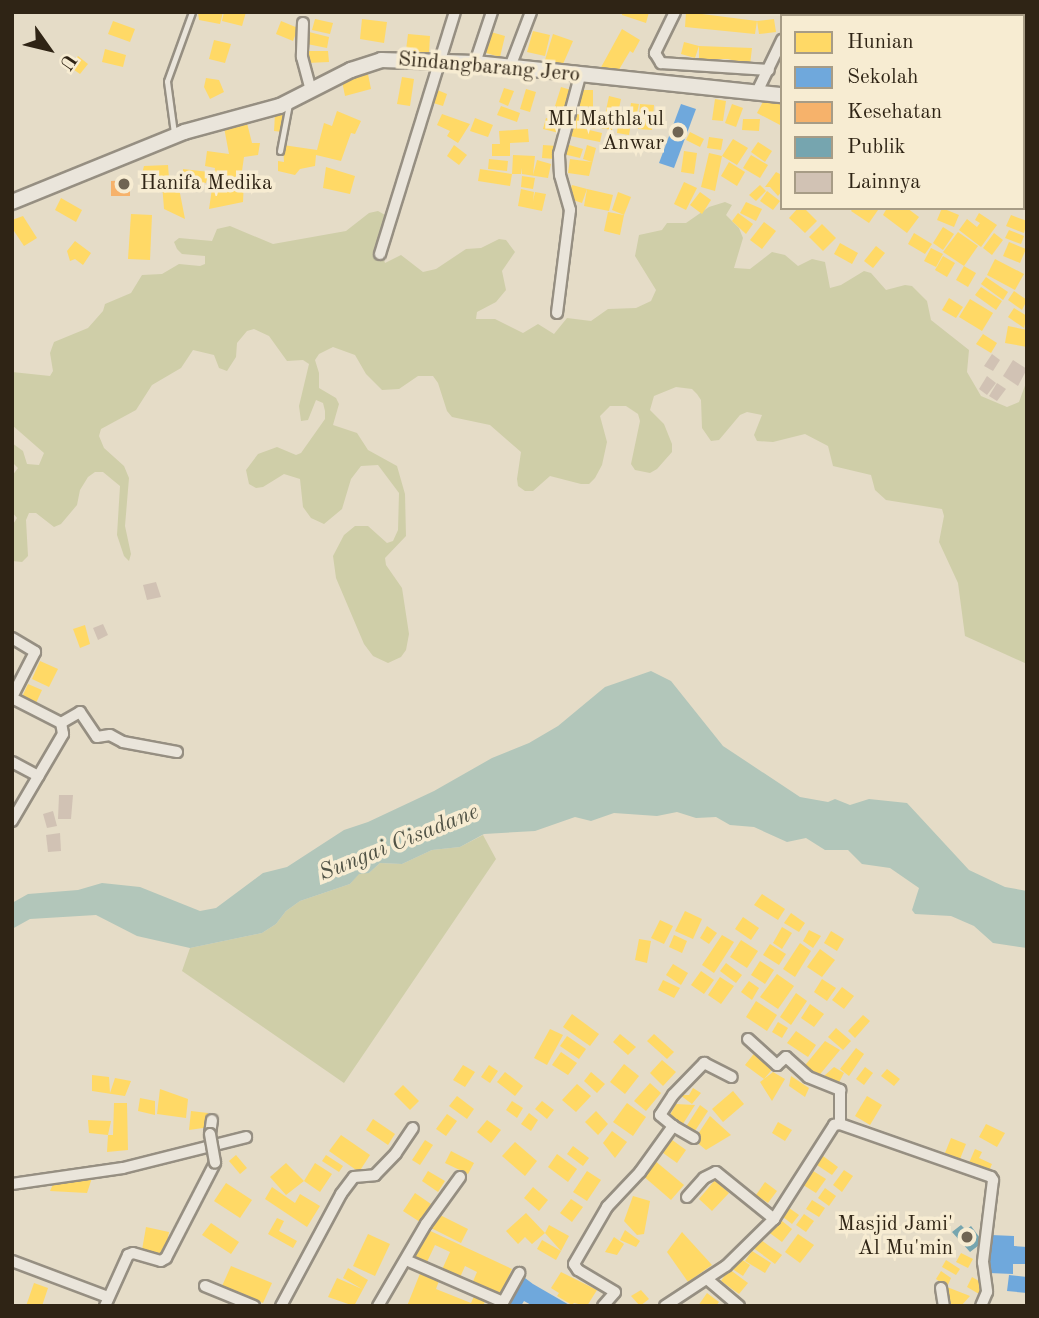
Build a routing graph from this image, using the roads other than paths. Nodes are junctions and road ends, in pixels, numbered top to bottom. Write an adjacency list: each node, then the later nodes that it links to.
1 (192, 12): 17 (lane)
2 (455, 12): 8 (street)
3 (492, 12): 9 (street)
4 (531, 12): 10 (street)
5 (675, 12): 11 (street)
6 (303, 23): 13 (street)
7 (780, 45): 11 (street)
8 (442, 61): 9 (street, Sindangbarang Jero); 13 (street, Sindangbarang Jero); 20 (street)
9 (475, 63): 10 (street, Sindangbarang Jero)
10 (510, 67): 12 (street, Sindangbarang Jero)
11 (769, 70): 14 (street)
12 (580, 76): 14 (street, Sindangbarang Jero); 21 (street)
13 (311, 91): 16 (street, Sindangbarang Jero)
14 (757, 92): 15 (street, Sindangbarang Jero)
15 (780, 95)
16 (289, 101): 17 (street, Sindangbarang Jero); 18 (lane)
17 (174, 136): 19 (street, Sindangbarang Jero)
18 (280, 150)
19 (12, 201)
20 (380, 254)
21 (557, 313)
22 (12, 638): 23 (street)
23 (12, 697): 24 (street)
24 (61, 723): 25 (street); 27 (street)
25 (177, 752)
26 (12, 762): 27 (street)
27 (38, 776): 28 (street)
28 (12, 821)
29 (748, 1039): 32 (street)
30 (732, 1077): 33 (street)
31 (212, 1120): 47 (street, bridge)
32 (839, 1124): 40 (street); 56 (street)
33 (673, 1126): 36 (street); 52 (street)
34 (413, 1128): 50 (street)
35 (246, 1137): 38 (street)
36 (694, 1138)
37 (460, 1177): 41 (street)
38 (12, 1184)
39 (687, 1197): 40 (street)
40 (774, 1219): 44 (street)
41 (406, 1260): 48 (street); 51 (street)
42 (12, 1261): 47 (street)
43 (519, 1273): 48 (street)
44 (707, 1279): 53 (street); 54 (street)
45 (205, 1286): 49 (street)
46 (941, 1288): 55 (street)
47 (106, 1301)
48 (502, 1304)
49 (254, 1306)
50 (281, 1306)
51 (378, 1306)
52 (603, 1306)
53 (665, 1306)
54 (739, 1306)
55 (944, 1306)
56 (981, 1306)

